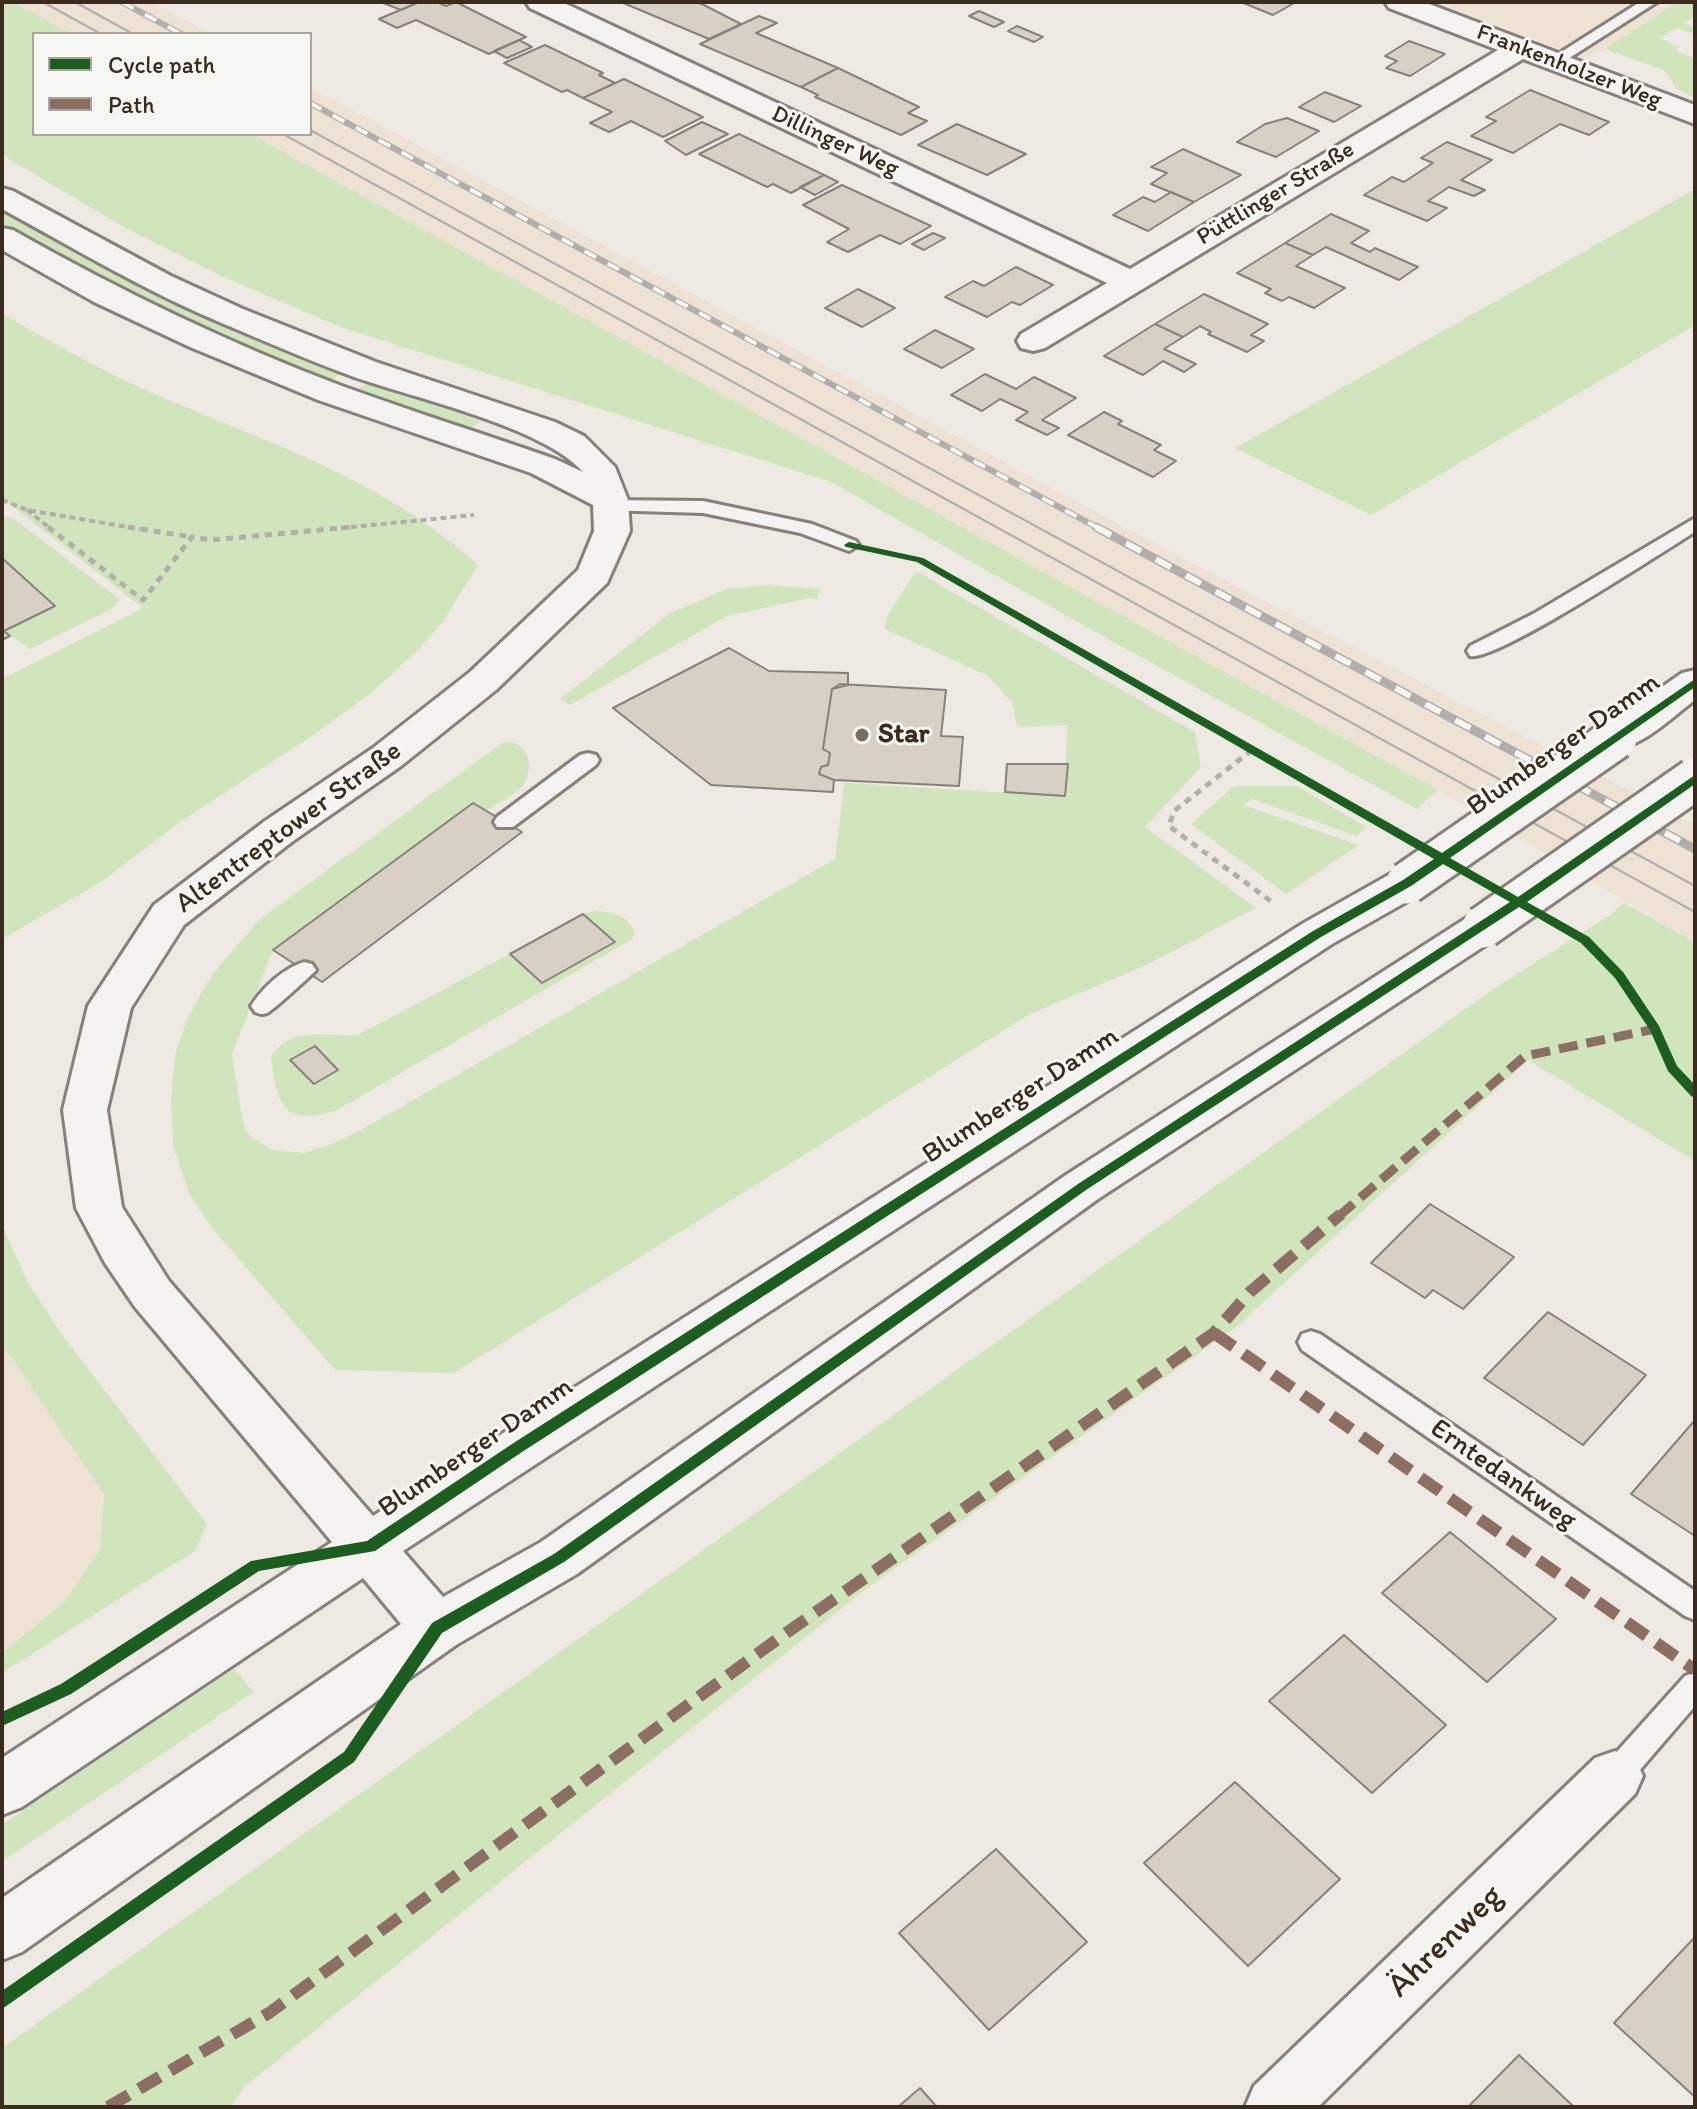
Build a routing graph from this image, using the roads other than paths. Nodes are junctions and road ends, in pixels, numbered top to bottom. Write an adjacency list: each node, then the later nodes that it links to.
1 (540, 2): 9 (main road, Dillinger Weg)
2 (1399, 2): 4 (main road, Frankenholzer Weg)
3 (1650, 2): 5 (lane)
4 (1521, 48): 5 (main road, Frankenholzer Weg); 9 (main road, Püttlinger Straße)
5 (1555, 61): 6 (main road, Frankenholzer Weg)
6 (1695, 115)
7 (2, 197): 11 (main road, Altentreptower Straße)
8 (2, 237): 11 (main road)
9 (1129, 281): 10 (main road, Püttlinger Straße)
10 (1033, 341)
11 (610, 503): 13 (lane); 22 (main road, Altentreptower Straße)
12 (1695, 524): 14 (lane)
13 (849, 545)
14 (1477, 651)
15 (1695, 682): 22 (main road, Blumberger Damm, bridge)
16 (588, 760): 18 (lane)
17 (1695, 779): 24 (main road, bridge)
18 (505, 822)
19 (304, 970): 20 (lane)
20 (263, 1006)
21 (1311, 1342): 23 (lane, Erntedankweg)
22 (370, 1547): 24 (main road, Altentreptower Straße); 27 (main road, Blumberger Damm)
23 (1695, 1607)
24 (437, 1628): 28 (main road)
25 (1695, 1685): 26 (lane)
26 (1615, 1776): 29 (main road, Ährenweg)
27 (2, 1789)
28 (2, 1932)
29 (1275, 2107)

